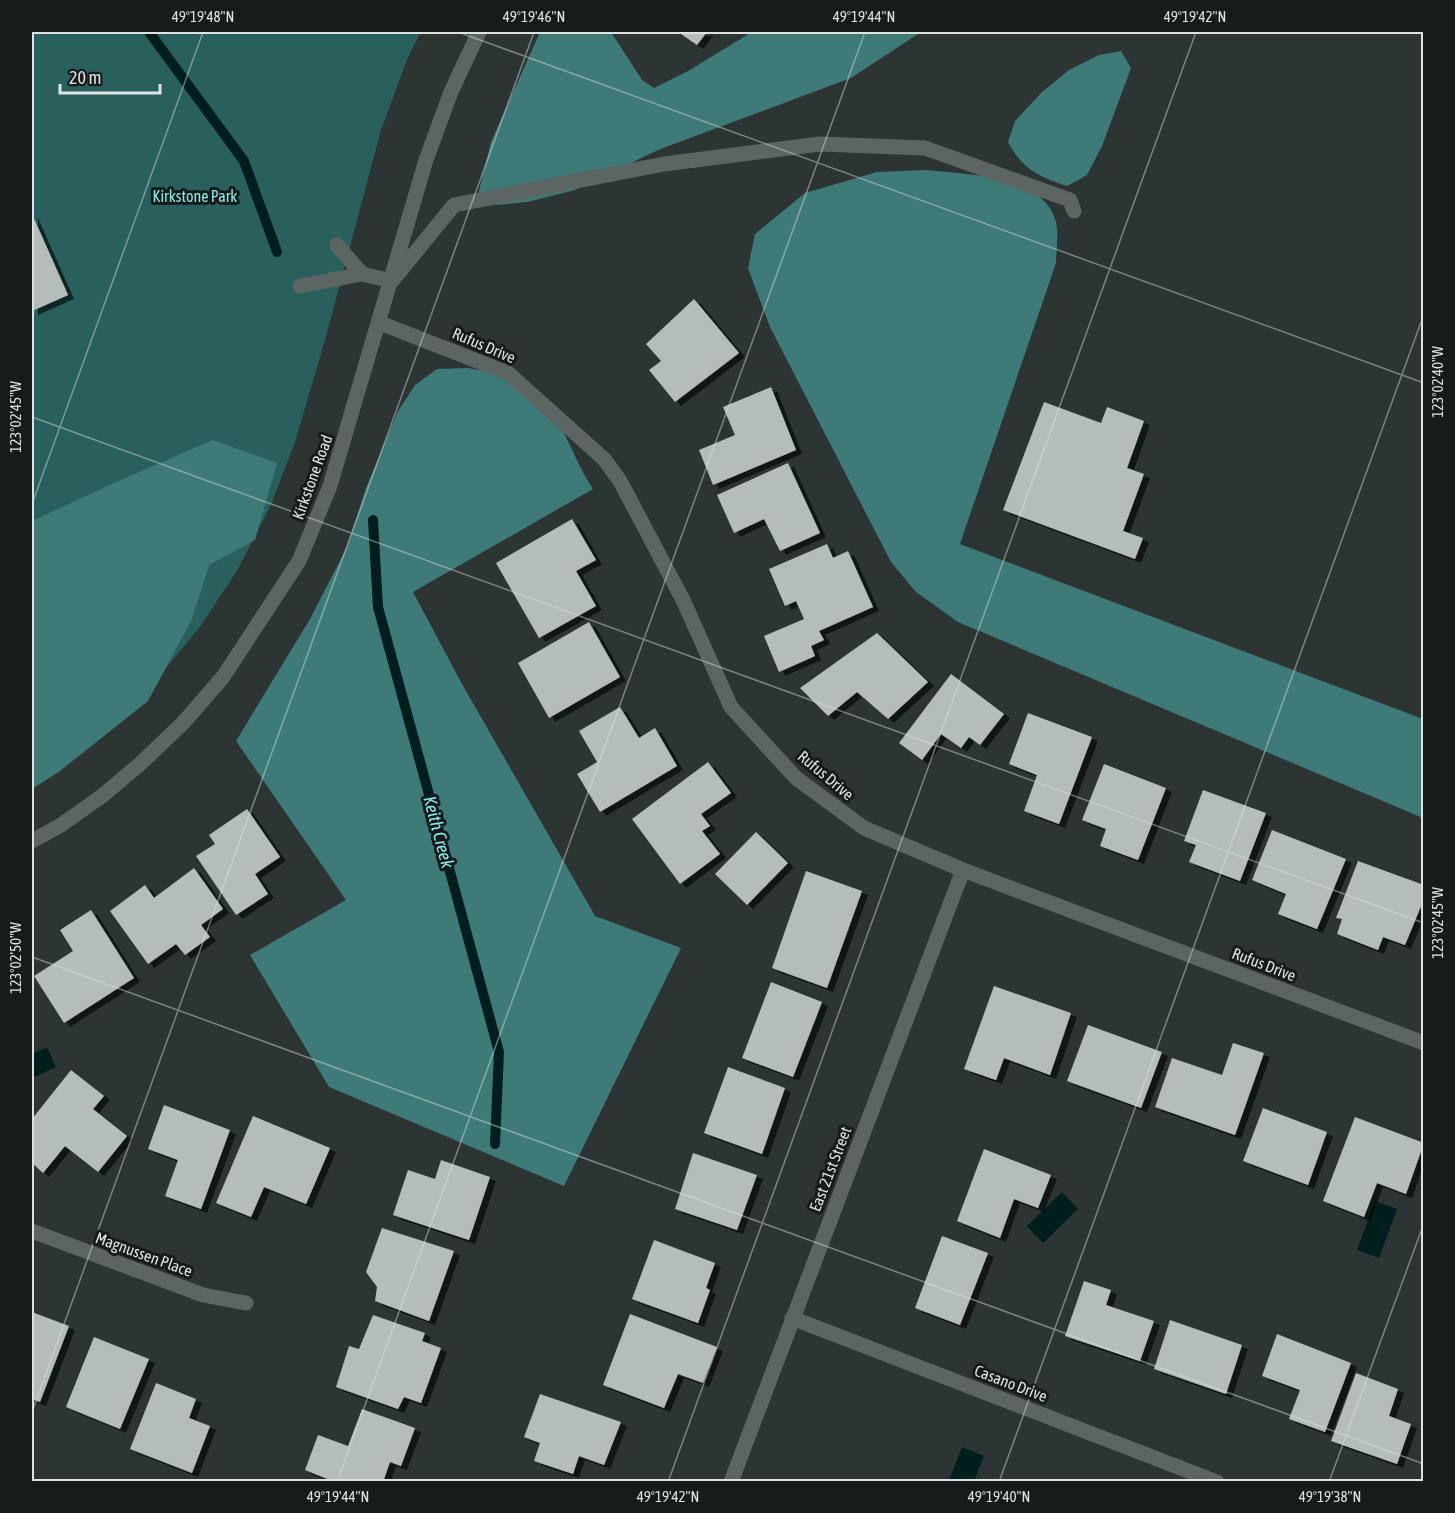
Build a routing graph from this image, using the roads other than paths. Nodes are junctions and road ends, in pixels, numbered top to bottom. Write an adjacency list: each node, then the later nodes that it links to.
1 (479, 32): 5 (street, Kirkstone Road)
2 (1074, 211): 5 (street)
3 (338, 245): 4 (street)
4 (362, 274): 5 (street); 6 (street)
5 (392, 281): 7 (street, Kirkstone Road)
6 (300, 286)
7 (380, 322): 8 (street, Kirkstone Road); 9 (street, Rufus Drive)
8 (32, 842)
9 (963, 870): 10 (street, Rufus Drive); 13 (street, East 21st Street)
10 (1424, 1043)
11 (32, 1231): 12 (street, Magnussen Place)
12 (246, 1303)
13 (792, 1318): 14 (street, East 21st Street); 15 (street, Casano Drive)
14 (731, 1482)
15 (1217, 1482)

